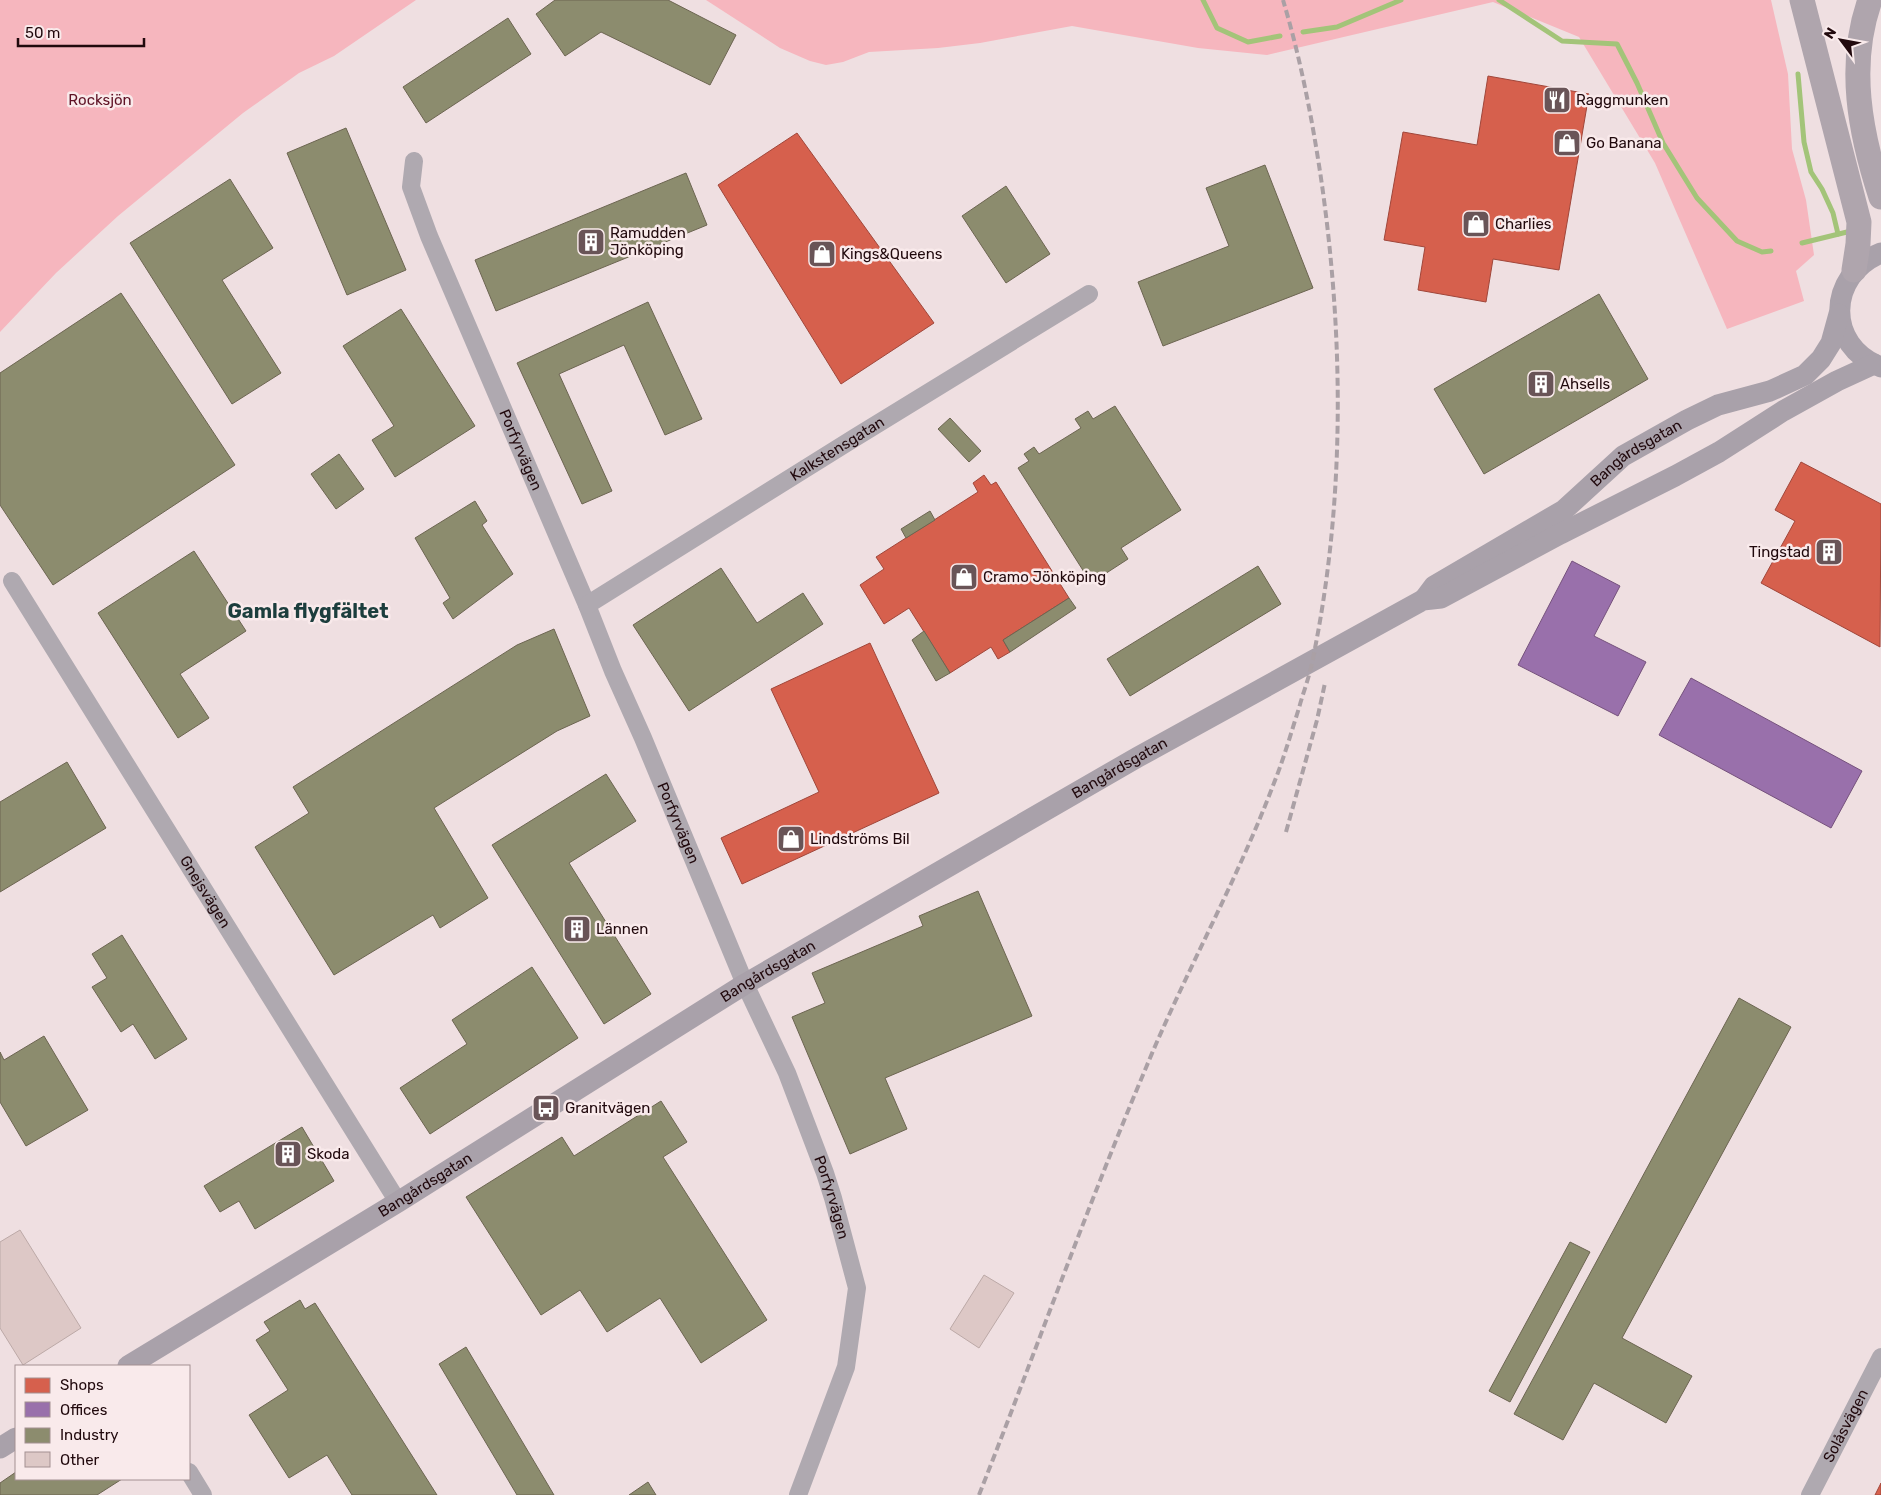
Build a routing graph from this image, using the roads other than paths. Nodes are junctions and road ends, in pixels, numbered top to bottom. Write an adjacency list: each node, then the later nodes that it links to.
1 (1802, 0): 6 (highway)
2 (1870, 0): 4 (highway)
3 (414, 161): 12 (street, Porfyrvägen)
4 (1881, 197)
5 (1881, 253): 6 (main road)
6 (1854, 270): 8 (main road, Bangårdsgatan)
7 (1089, 294): 12 (street, Kalkstensgatan)
8 (1839, 314): 9 (main road); 11 (main road, Bangårdsgatan)
9 (1877, 365): 11 (main road, Bangårdsgatan)
10 (12, 581): 14 (street, Gnejsvägen)
11 (1423, 600): 13 (main road, Bangårdsgatan)
12 (588, 606): 13 (street, Porfyrvägen)
13 (745, 984): 14 (main road, Bangårdsgatan); 21 (street, Porfyrvägen)
14 (398, 1202): 16 (main road, Bangårdsgatan)
15 (1881, 1357): 22 (street, Solåsvägen)
16 (130, 1365)
17 (15, 1439): 18 (main road)
18 (0, 1448)
19 (190, 1474): 20 (street)
20 (203, 1495)
21 (798, 1495)
22 (1810, 1495)

